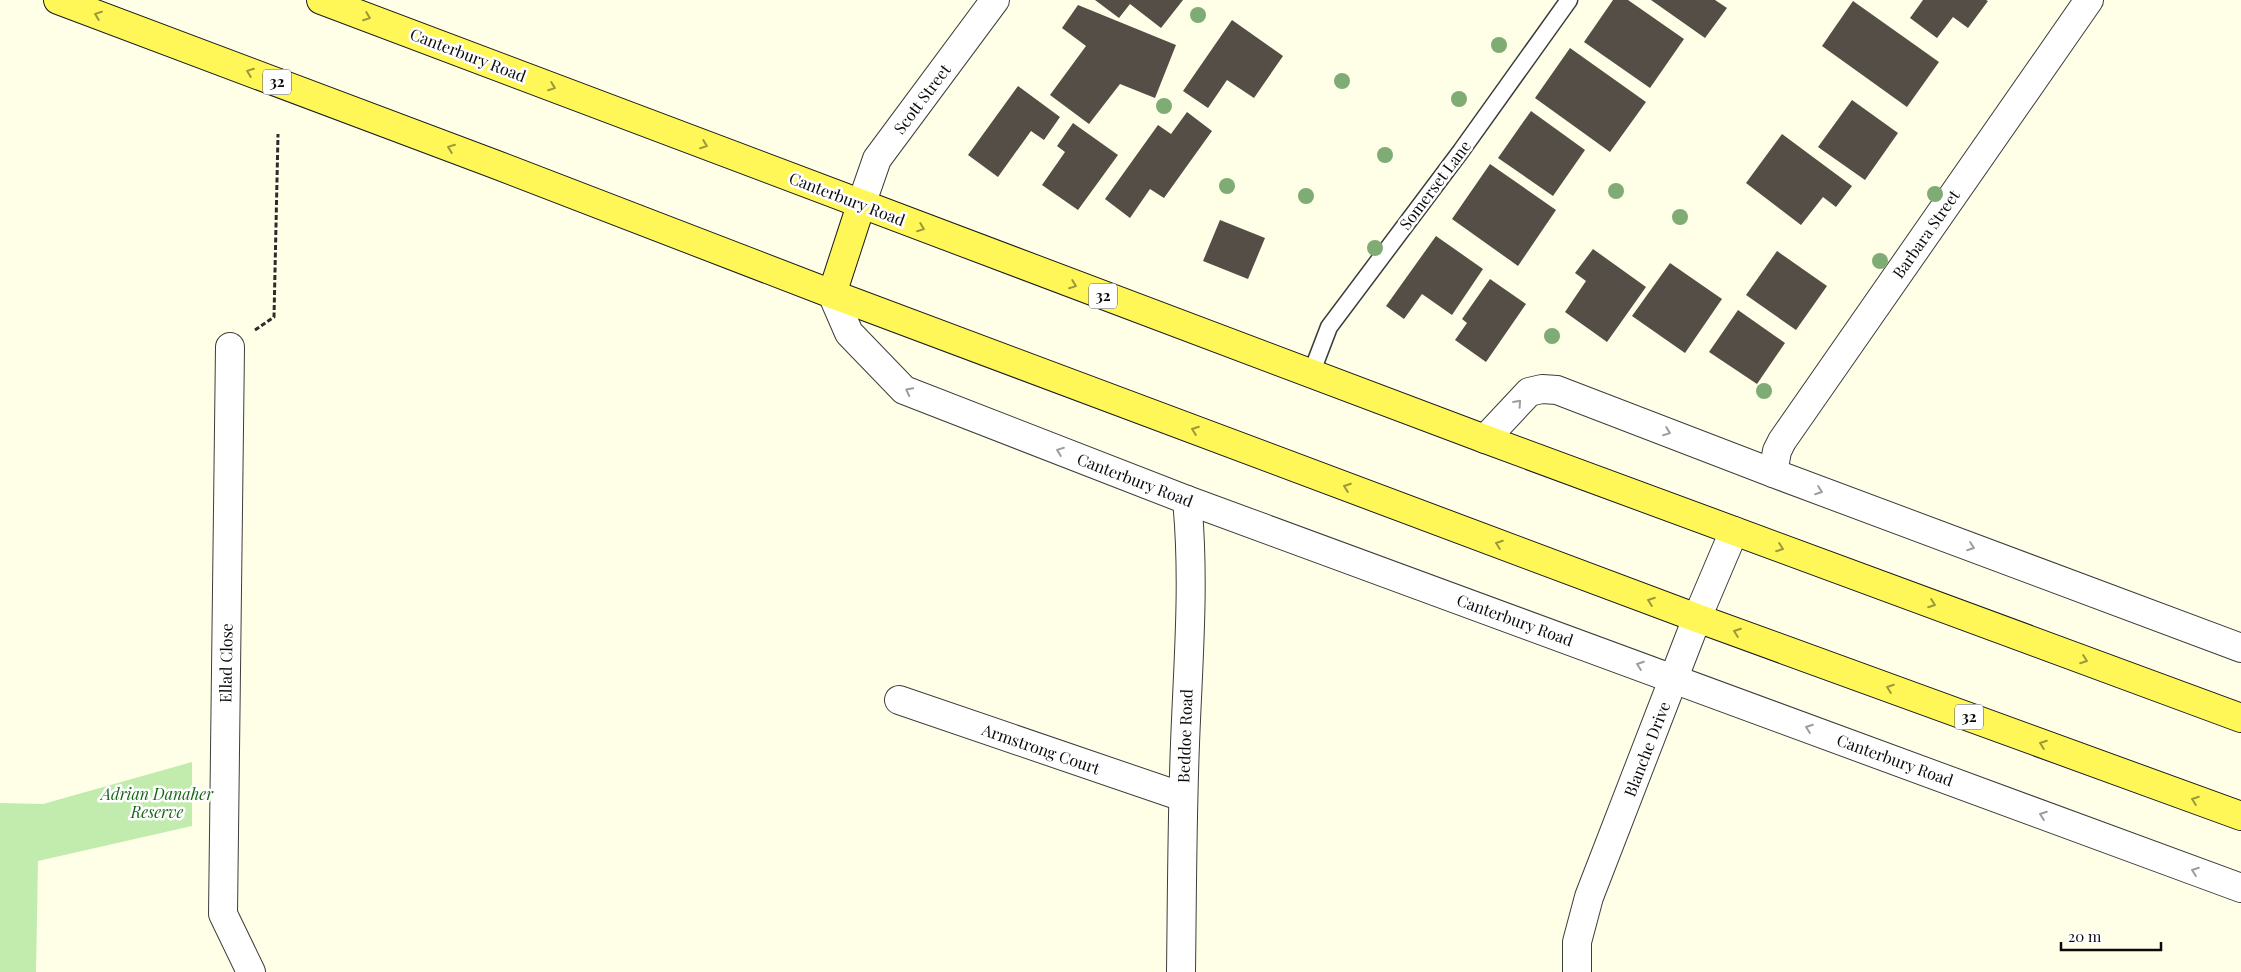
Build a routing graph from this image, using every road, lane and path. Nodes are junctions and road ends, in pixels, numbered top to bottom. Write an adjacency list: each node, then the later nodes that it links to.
1 (58, 0): 8 (main road, 32, one-way to 1)
2 (321, 0): 7 (main road, Canterbury Road / 32, one-way to 7)
3 (995, 0): 7 (street, Scott Street)
4 (1569, 0): 10 (lane, Somerset Lane)
5 (2089, 0): 12 (street, Barbara Street)
6 (278, 134): 9 (path)
7 (861, 205): 8 (main road); 10 (main road, Canterbury Road / 32, one-way to 10)
8 (832, 294): 13 (street, Canterbury Road, one-way to 8); 15 (main road, 32, one-way to 8)
9 (230, 347): 23 (street, Ellad Close)
10 (1311, 374): 11 (main road, Canterbury Road / 32)
11 (1485, 439): 12 (street, one-way to 12); 14 (main road, Canterbury Road / 32)
12 (1773, 473): 16 (street, one-way to 16)
13 (1187, 500): 17 (street, Canterbury Road, one-way to 13); 20 (street, Beddoe Road)
14 (1734, 531): 15 (street, Blanche Drive); 19 (main road, Canterbury Road / 32, one-way to 19)
15 (1697, 618): 17 (street, Blanche Drive); 21 (main road, 32, one-way to 15)
16 (2241, 648)
17 (1675, 678): 22 (street, Canterbury Road, one-way to 17); 25 (street, Blanche Drive)
18 (899, 700): 20 (street, Armstrong Court)
19 (2241, 718)
20 (1183, 797): 24 (street, Beddoe Road)
21 (2241, 816)
22 (2241, 888)
23 (251, 972)
24 (1181, 972)
25 (1577, 972)

